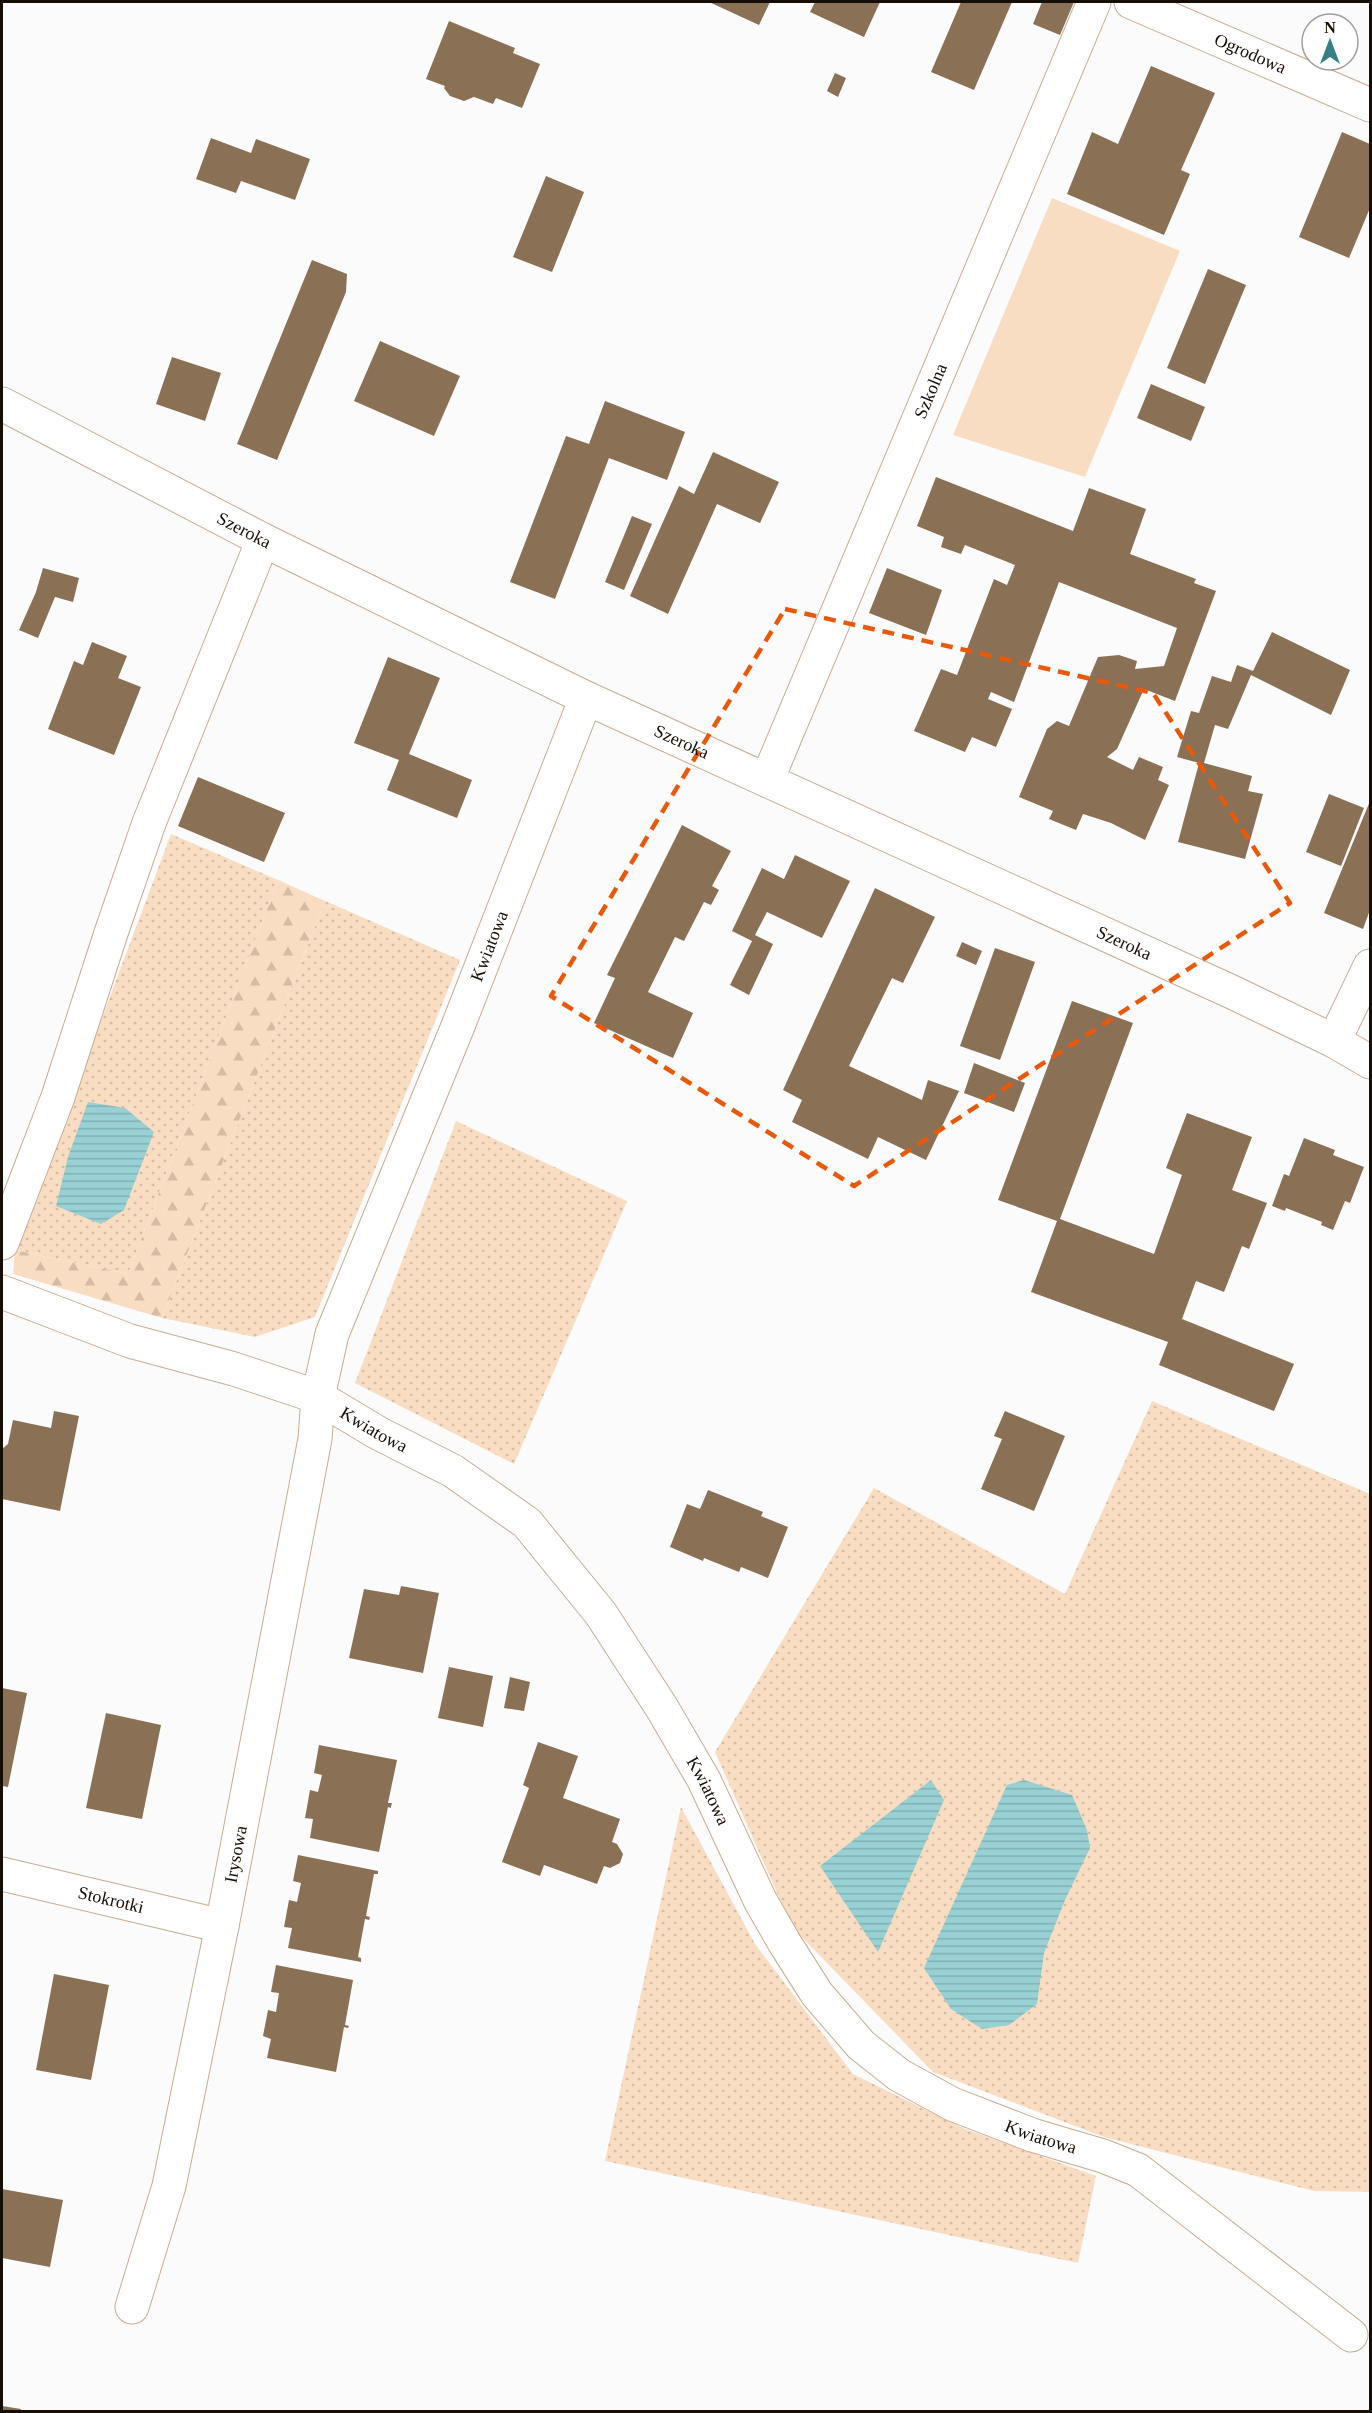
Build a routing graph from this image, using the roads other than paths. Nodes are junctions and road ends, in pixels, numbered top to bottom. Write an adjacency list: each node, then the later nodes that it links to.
1 (1094, 2): 7 (street, Szkolna)
2 (1131, 2): 3 (street, Ogrodowa)
3 (1371, 105)
4 (2, 404): 5 (street, Szeroka)
5 (263, 540): 6 (street, Szeroka); 11 (street)
6 (586, 698): 7 (street, Szeroka); 13 (street, Kwiatowa)
7 (767, 780): 9 (street, Szeroka)
8 (1371, 966): 9 (street)
9 (1334, 1041): 10 (street, Szeroka)
10 (1371, 1062)
11 (2, 1243)
12 (2, 1292): 13 (street, Kwiatowa)
13 (318, 1397): 15 (street, Irysowa); 17 (street, Kwiatowa)
14 (2, 1874): 15 (street, Stokrotki)
15 (222, 1926): 16 (street, Irysowa)
16 (132, 2307)
17 (1351, 2335)

